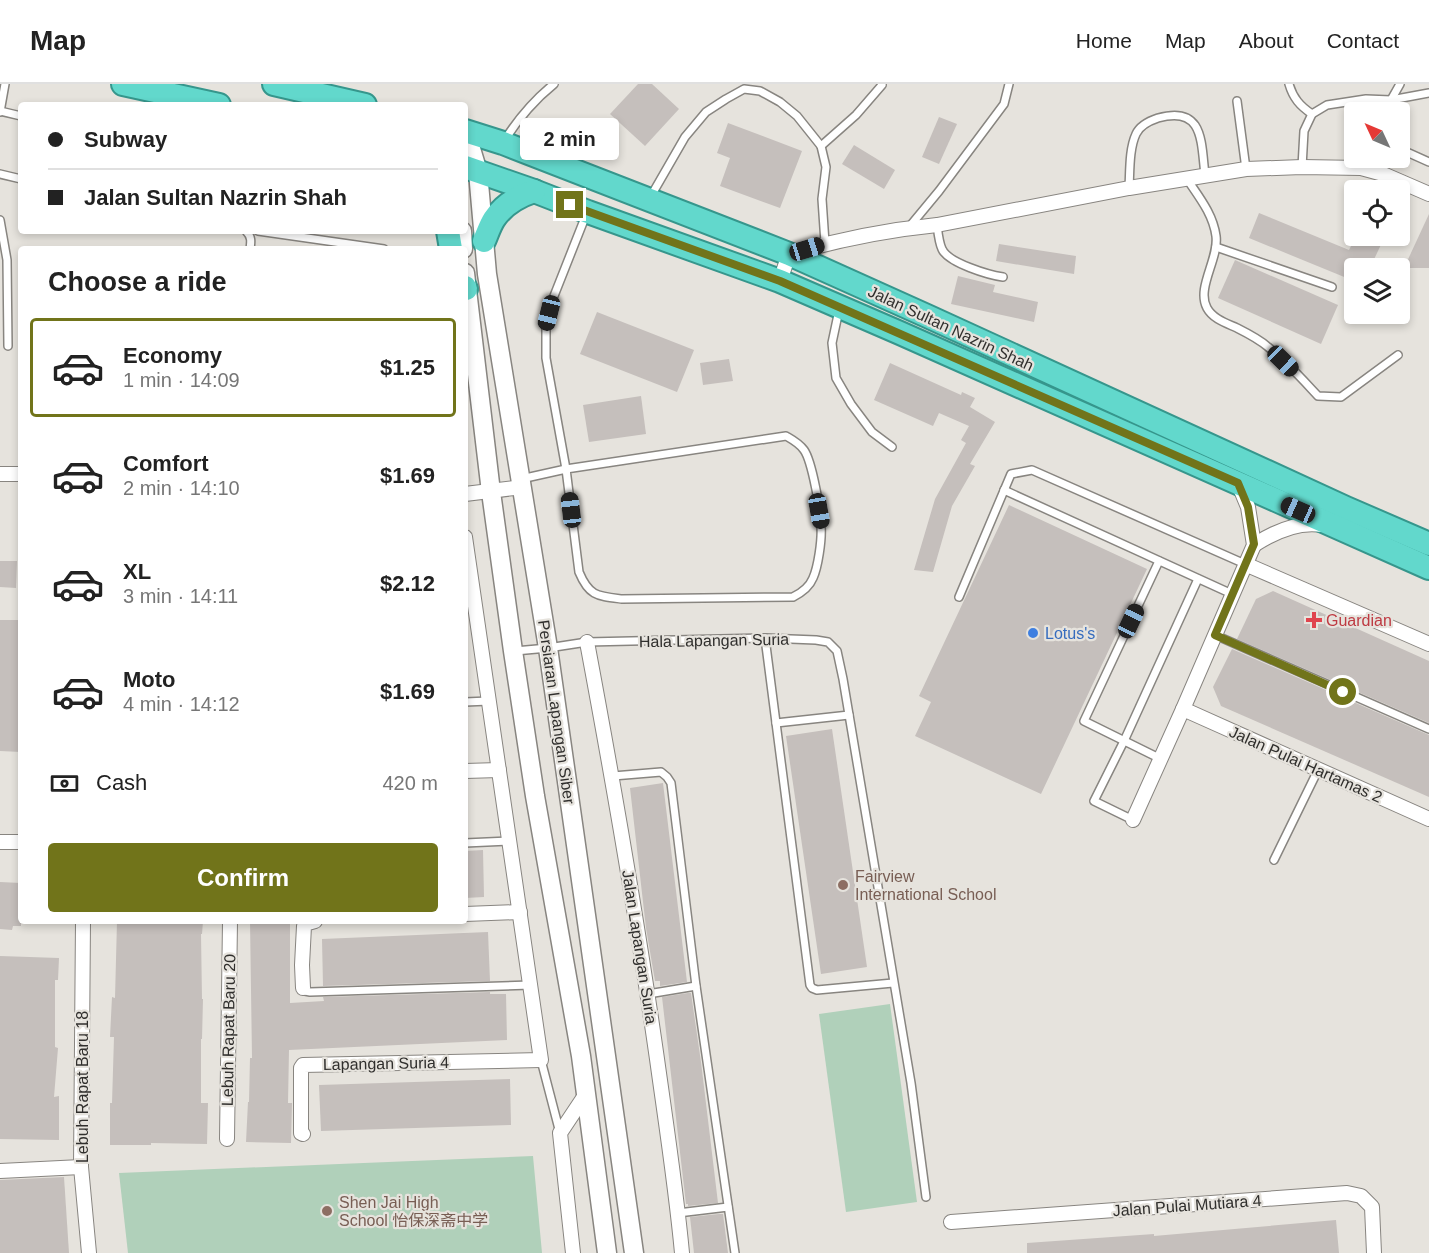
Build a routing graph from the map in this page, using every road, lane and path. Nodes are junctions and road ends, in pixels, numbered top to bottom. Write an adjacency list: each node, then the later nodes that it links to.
1 (5, 84): 15 (lane)
2 (123, 84): 12 (highway)
3 (554, 84): 19 (lane)
4 (1009, 84): 38 (lane)
5 (1289, 84): 16 (lane)
6 (1400, 84): 11 (lane)
7 (284, 85): 13 (highway)
8 (882, 85): 20 (lane)
9 (746, 87): 20 (lane); 34 (lane)
10 (1429, 93): 11 (lane)
11 (1391, 100): 16 (lane)
12 (205, 102)
13 (353, 102)
14 (1237, 102): 25 (lane)
15 (0, 112): 17 (lane)
16 (1312, 114): 24 (lane)
17 (18, 115)
18 (468, 134): 19 (highway, Jalan Sultan Nazrin Shah)
19 (503, 143): 34 (highway, Jalan Sultan Nazrin Shah)
20 (821, 146): 40 (lane)
21 (468, 149): 26 (main road, Persiaran Lapangan Siber)
22 (1410, 153): 23 (lane)
23 (1429, 162)
24 (1302, 167): 25 (street); 33 (street)
25 (1246, 169): 28 (street)
26 (472, 170): 32 (highway, Jalan Sultan Nazrin Shah); 41 (main road, Persiaran Lapangan Siber)
27 (0, 174): 29 (lane)
28 (1205, 175): 30 (street); 31 (lane)
29 (18, 178)
30 (1187, 179): 31 (street); 43 (lane)
31 (1129, 188): 37 (street)
32 (534, 191): 35 (highway, Jalan Sultan Nazrin Shah); 41 (highway)
33 (1429, 194)
34 (648, 200): 44 (highway, Jalan Sultan Nazrin Shah)
35 (588, 212): 46 (highway, Jalan Sultan Nazrin Shah); 53 (lane)
36 (0, 220): 50 (lane)
37 (937, 225): 38 (street); 45 (lane)
38 (908, 228): 40 (street)
39 (279, 234): 42 (lane)
40 (825, 243): 44 (street)
41 (474, 245): 56 (main road, Persiaran Lapangan Siber)
42 (363, 246)
43 (1216, 246): 47 (lane); 51 (lane)
44 (789, 254): 46 (street); 63 (highway, Jalan Sultan Nazrin Shah)
45 (1003, 277)
46 (780, 281): 49 (highway, Jalan Sultan Nazrin Shah)
47 (1332, 287)
48 (468, 307): 59 (main road, Persiaran Lapangan Siber)
49 (839, 307): 52 (lane); 57 (highway, Jalan Sultan Nazrin Shah)
50 (8, 346)
51 (1398, 355)
52 (892, 447)
53 (566, 470): 53 (lane); 56 (lane)
54 (0, 474): 55 (street)
55 (18, 474)
56 (522, 483): 59 (street); 76 (main road, Persiaran Lapangan Siber)
57 (1238, 483): 61 (highway, Jalan Sultan Nazrin Shah); 62 (street)
58 (1004, 490): 64 (lane); 65 (lane); 70 (lane)
59 (491, 492): 60 (street); 77 (main road, Persiaran Lapangan Siber)
60 (468, 494)
61 (1339, 528): 62 (street); 66 (highway, Jalan Sultan Nazrin Shah)
62 (1254, 544): 65 (street)
63 (1429, 544)
64 (1159, 561): 67 (lane); 84 (lane)
65 (1245, 564): 69 (street); 75 (street)
66 (1429, 568)
67 (1198, 579): 69 (lane); 84 (lane)
68 (468, 582): 71 (street)
69 (1232, 594): 72 (street)
70 (959, 597)
71 (471, 626): 78 (street)
72 (1215, 635): 80 (street); 83 (lane)
73 (765, 638): 74 (lane, Hala Lapangan Suria); 81 (lane, Hala Lapangan Suria); 82 (lane)
74 (587, 642): 76 (lane, Hala Lapangan Suria); 89 (street, Jalan Lapangan Suria)
75 (1429, 644)
76 (548, 648): 77 (lane, Hala Lapangan Suria); 107 (main road, Persiaran Lapangan Siber)
77 (513, 651): 108 (main road, Persiaran Lapangan Siber)
78 (489, 701): 79 (lane); 86 (street)
79 (468, 702)
80 (1183, 710): 85 (street); 87 (street, Jalan Pulai Hartamas 2)
81 (849, 715): 82 (lane); 102 (lane)
82 (776, 723): 102 (lane)
83 (1429, 729)
84 (1124, 741): 85 (lane); 91 (lane)
85 (1161, 759): 91 (street)
86 (499, 770): 88 (street); 94 (street)
87 (1318, 770): 90 (street, Jalan Pulai Hartamas 2); 96 (lane)
88 (468, 771)
89 (612, 776): 104 (lane); 106 (street, Jalan Lapangan Suria)
90 (1429, 819)
91 (1133, 820)
92 (0, 842): 93 (street)
93 (18, 842)
94 (509, 842): 95 (lane); 97 (street)
95 (468, 843)
96 (1274, 860)
97 (520, 912): 98 (street); 103 (street)
98 (468, 914)
99 (83, 924): 114 (street, Lebuh Rapat Baru 18)
100 (230, 924): 113 (street, Lebuh Rapat Baru 20)
101 (306, 924): 105 (street)
102 (893, 983): 116 (lane)
103 (530, 985): 105 (lane); 109 (street)
104 (696, 986): 106 (lane); 117 (lane)
105 (303, 988)
106 (648, 994): 118 (street, Jalan Lapangan Suria)
107 (605, 1050): 108 (main road); 123 (main road, Persiaran Lapangan Siber)
108 (581, 1056): 110 (main road, Persiaran Lapangan Siber)
109 (541, 1059): 111 (lane); 112 (street, Lapangan Suria 4)
110 (586, 1094): 111 (street); 122 (main road, Persiaran Lapangan Siber)
111 (560, 1133): 121 (street)
112 (303, 1134)
113 (227, 1139)
114 (81, 1167): 115 (street); 120 (street, Lebuh Rapat Baru 18)
115 (0, 1171)
116 (926, 1197)
117 (728, 1207): 118 (lane); 125 (lane)
118 (678, 1213): 124 (street, Jalan Lapangan Suria)
119 (951, 1222): 126 (street, Jalan Pulai Mutiara 4)
120 (89, 1253)
121 (573, 1253)
122 (607, 1253)
123 (634, 1253)
124 (682, 1253)
125 (735, 1253)
126 (1374, 1253)

